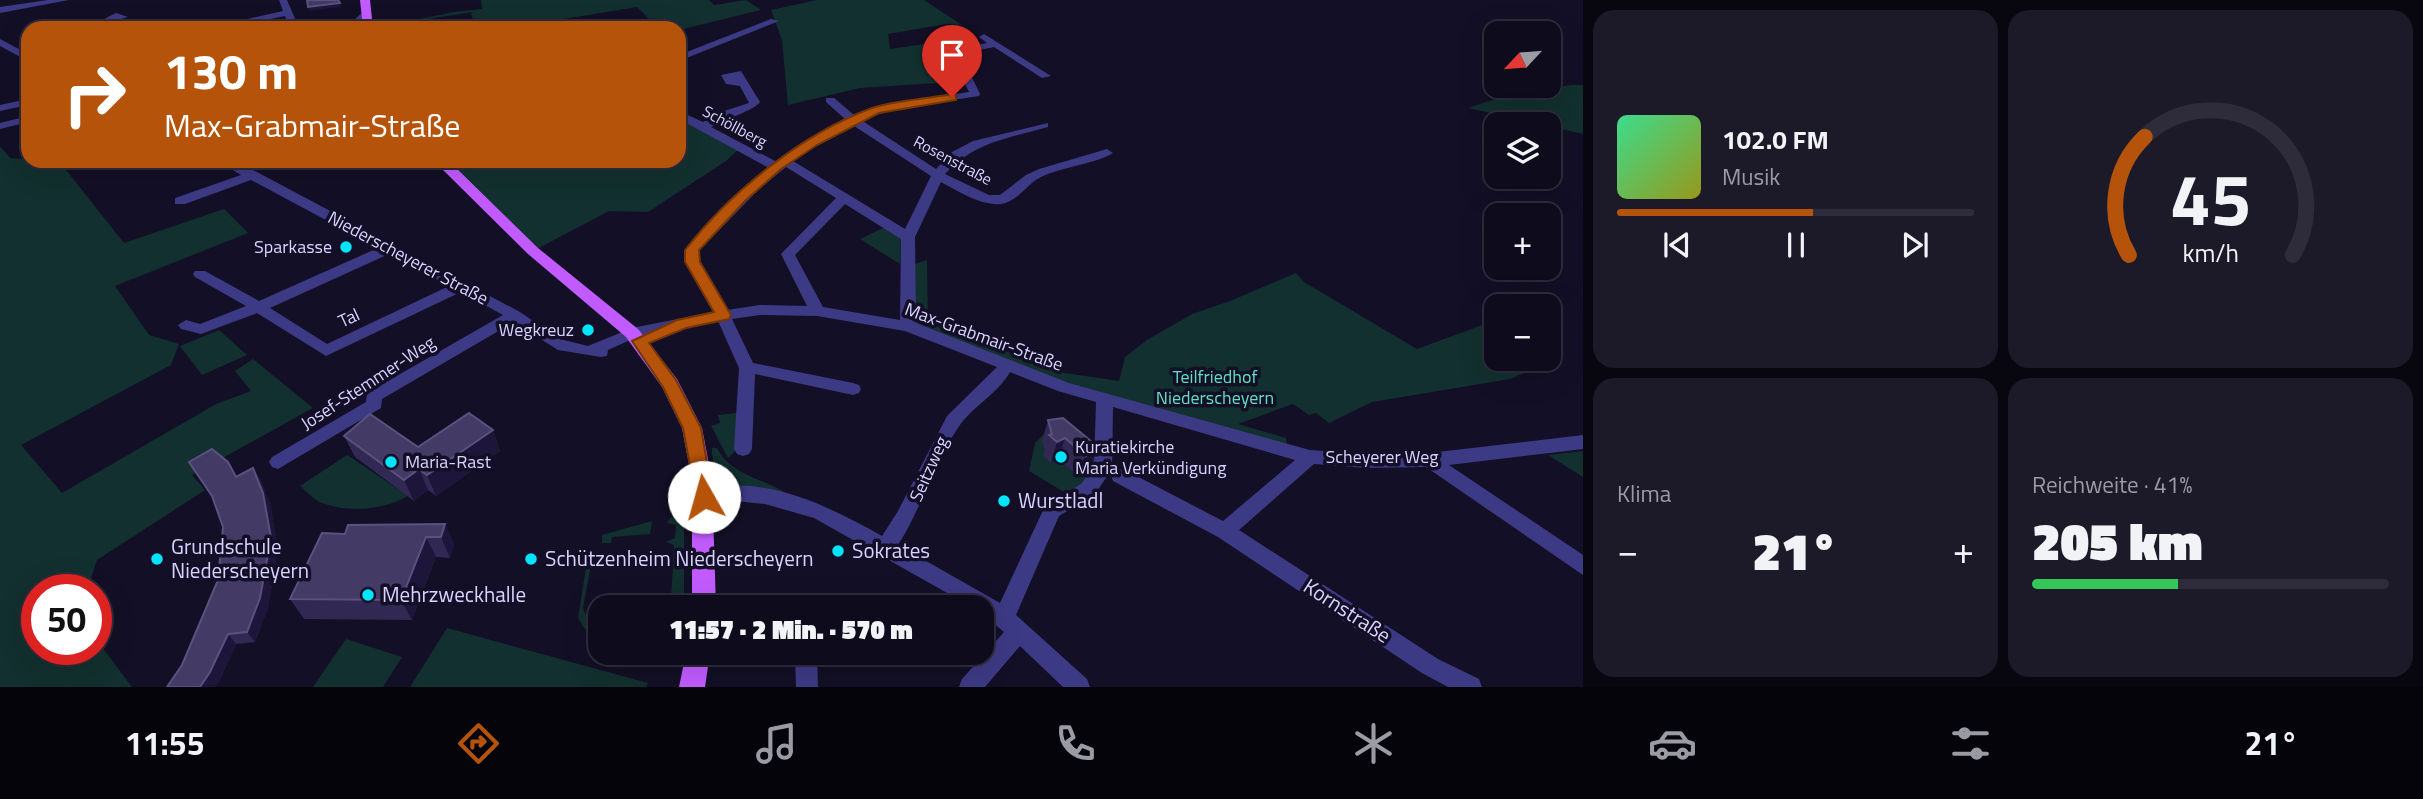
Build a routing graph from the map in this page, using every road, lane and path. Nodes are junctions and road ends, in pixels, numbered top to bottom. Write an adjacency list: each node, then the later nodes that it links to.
1 (65, 0): 5 (street)
2 (283, 0): 6 (street)
3 (365, 0): 7 (main road)
4 (121, 5): 8 (street)
5 (0, 10)
6 (288, 13): 9 (street); 10 (street)
7 (366, 14): 11 (street); 12 (main road)
8 (119, 15)
9 (247, 21)
10 (291, 21)
11 (358, 21)
12 (366, 21)
13 (774, 21): 20 (street)
14 (984, 37): 17 (street)
15 (0, 42): 19 (street)
16 (939, 42): 18 (street)
17 (996, 44): 18 (street); 21 (street)
18 (950, 52): 28 (street)
19 (21, 54)
20 (686, 55)
21 (1046, 76)
22 (744, 83): 31 (street)
23 (830, 100): 28 (street, Rosenstraße)
24 (21, 104): 25 (street)
25 (0, 108)
26 (686, 118): 31 (street, Schöllberg)
27 (21, 120): 29 (street)
28 (851, 121): 33 (street); 36 (street, Rosenstraße)
29 (0, 125)
30 (1044, 125): 36 (street)
31 (703, 127): 33 (street, Schöllberg)
32 (1107, 153): 36 (street, Rosenstraße)
33 (781, 164): 38 (street, Schöllberg); 47 (street)
34 (237, 168): 37 (street, Niederscheyerer Straße)
35 (448, 168): 50 (main road)
36 (938, 174): 40 (street)
37 (253, 176): 39 (street); 41 (street, Niederscheyerer Straße)
38 (845, 197): 40 (street, Schöllberg); 45 (street)
39 (180, 201)
40 (908, 237): 49 (street)
41 (390, 248): 43 (street, Niederscheyerer Straße); 44 (street)
42 (200, 274): 44 (street, Tal)
43 (462, 286): 44 (street, Tal); 46 (street, Niederscheyerer Straße)
44 (258, 307): 48 (street)
45 (817, 311): 47 (street, Max-Grabmair-Straße); 49 (street, Max-Grabmair-Straße)
46 (515, 315): 50 (street, Niederscheyerer Straße); 59 (street, Josef-Stemmer-Weg)
47 (723, 315): 50 (street, Max-Grabmair-Straße); 52 (street)
48 (186, 325)
49 (908, 326): 51 (street, Max-Grabmair-Straße)
50 (636, 337): 61 (main road)
51 (1006, 366): 54 (street, Max-Grabmair-Straße); 63 (street, Seitzweg)
52 (747, 369): 53 (street); 56 (street)
53 (853, 389)
54 (1105, 400): 57 (street, Scheyerer Weg); 66 (street)
55 (1583, 442): 58 (street, Scheyerer Weg)
56 (743, 449)
57 (1310, 457): 58 (street, Scheyerer Weg); 62 (street)
58 (1429, 460): 64 (street)
59 (278, 462)
60 (1120, 476): 62 (street, Kornstraße)
61 (704, 497): 63 (street); 65 (main road)
62 (1225, 531): 73 (street, Kornstraße)
63 (886, 546): 66 (street)
64 (1583, 566)
65 (705, 595)
66 (1011, 625): 71 (street); 72 (street)
67 (696, 665): 69 (main road)
68 (806, 665): 70 (street)
69 (692, 687)
70 (807, 687)
71 (970, 687)
72 (1079, 687)
73 (1471, 687)

